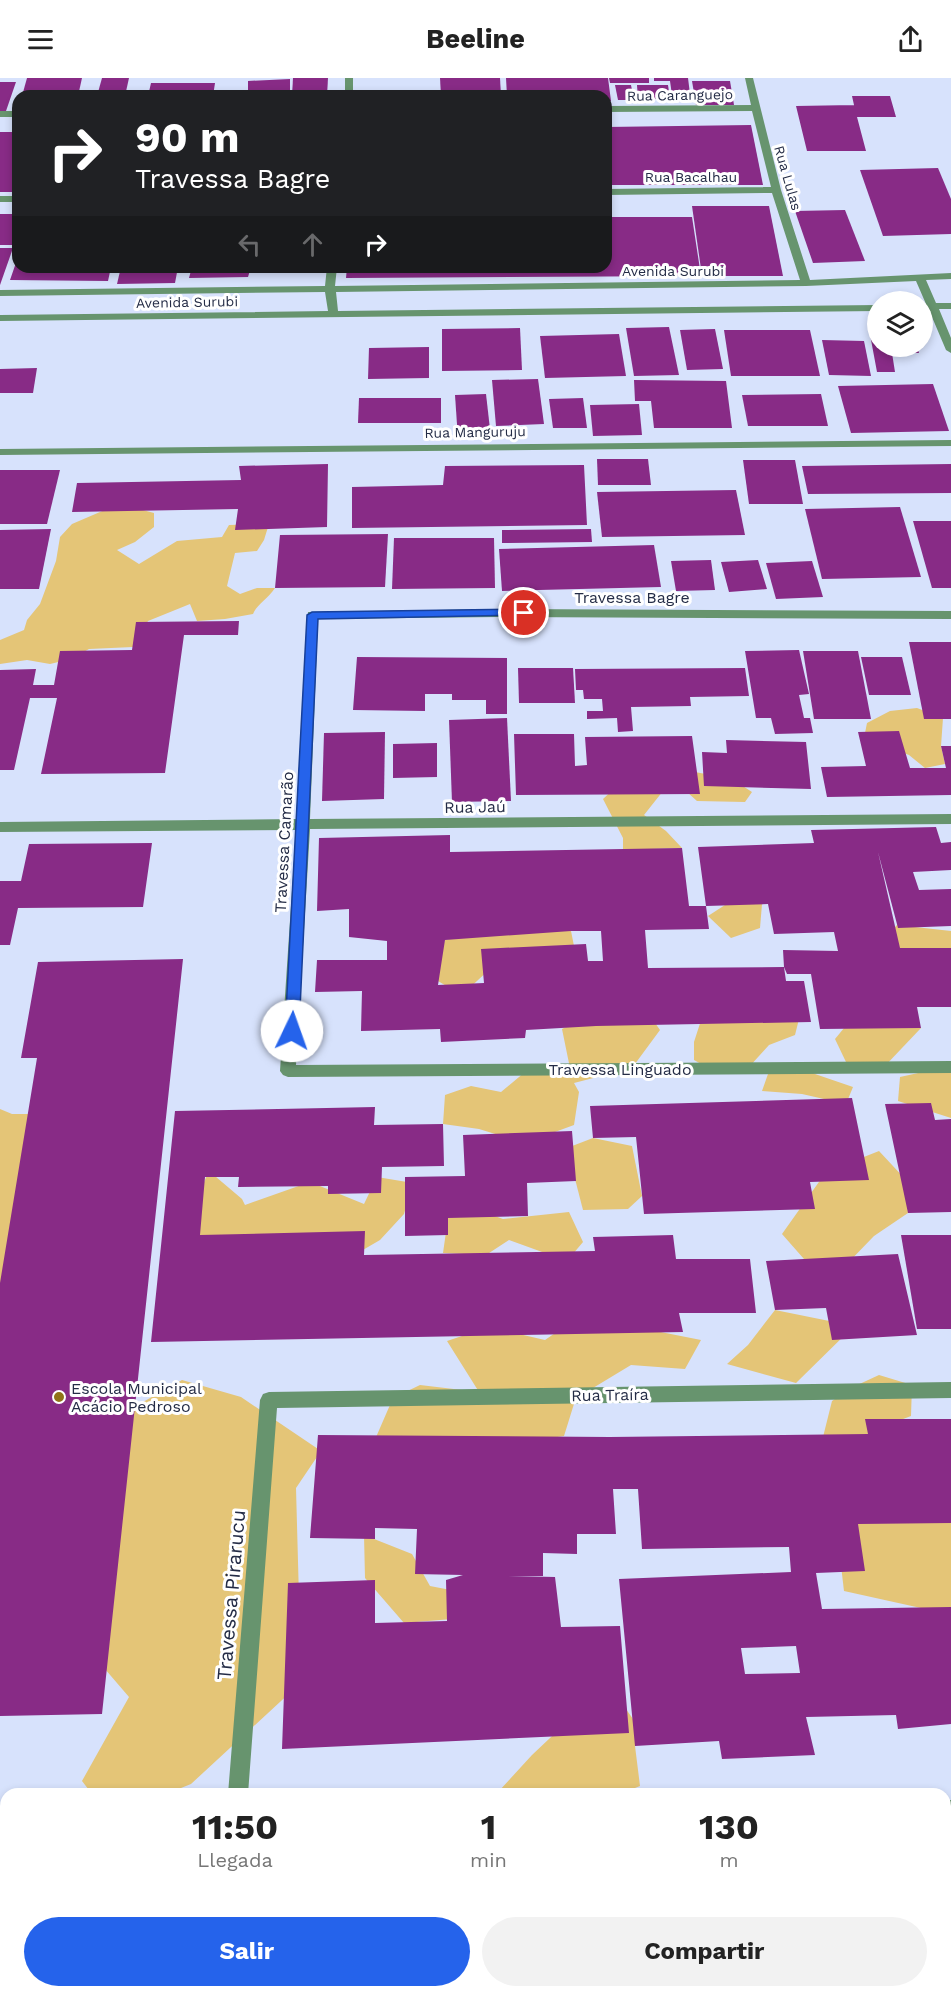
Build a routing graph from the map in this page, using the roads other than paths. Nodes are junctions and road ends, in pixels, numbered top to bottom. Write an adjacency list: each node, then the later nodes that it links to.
1 (749, 78): 2 (street, Rua Lulas)
2 (754, 108): 3 (street, Rua Caranguejo); 4 (street, Rua Lulas)
3 (612, 109)
4 (776, 190): 5 (street, Rua Bacalhau); 9 (street, Rua Lulas)
5 (612, 192)
6 (331, 273): 10 (street)
7 (951, 276): 8 (street, Avenida Surubi)
8 (920, 279): 9 (street, Avenida Surubi); 11 (street)
9 (806, 284): 10 (street, Avenida Surubi)
10 (330, 287): 12 (street, Avenida Surubi); 16 (street)
11 (923, 291)
12 (0, 293)
13 (951, 306): 14 (street)
14 (933, 307)
15 (867, 308): 16 (street, Avenida Surubi)
16 (333, 314): 17 (street, Avenida Surubi)
17 (0, 318)
18 (933, 318): 19 (street)
19 (951, 350)
20 (951, 443): 21 (street, Rua Manguruju)
21 (0, 452)
22 (312, 615): 23 (street, Travessa Bagre); 25 (street, Travessa Camarão)
23 (951, 615)
24 (951, 819): 25 (street, Rua Jaú)
25 (303, 826): 26 (street, Rua Jaú); 28 (street, Travessa Camarão)
26 (0, 827)
27 (951, 1067): 28 (street, Travessa Linguado)
28 (288, 1071)
29 (951, 1390): 30 (street, Rua Traíra)
30 (269, 1400): 31 (street, Travessa Pirarucu)
31 (238, 1788)

